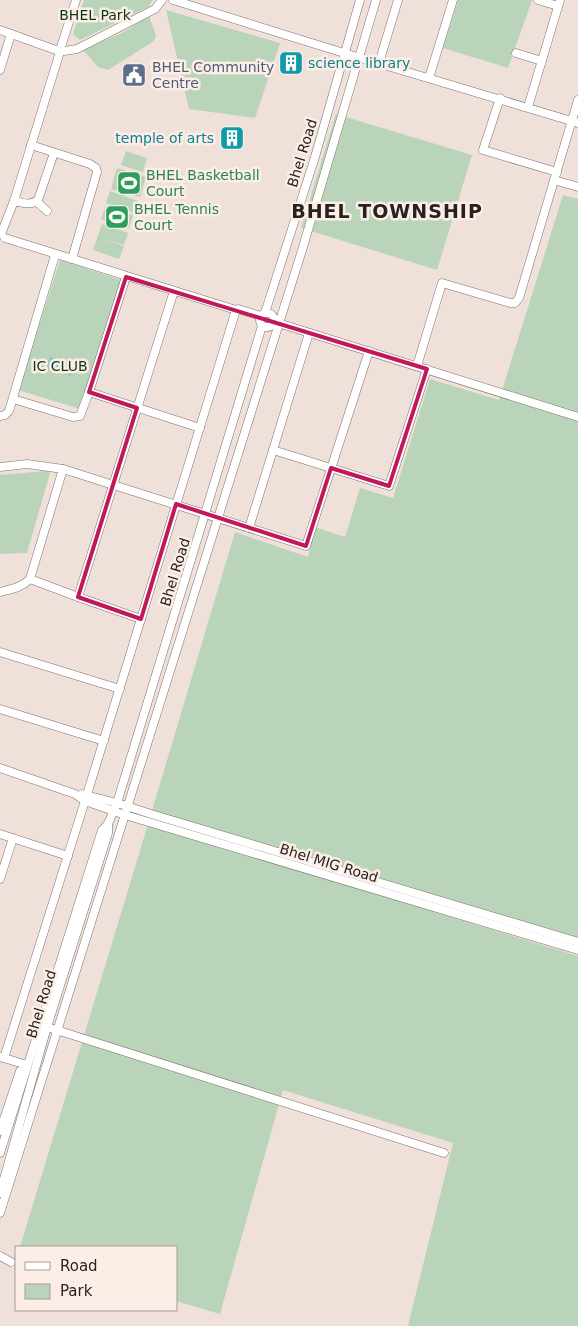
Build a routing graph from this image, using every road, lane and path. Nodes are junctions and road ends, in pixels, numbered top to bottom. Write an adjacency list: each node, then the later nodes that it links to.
1 (76, 0): 12 (street)
2 (162, 0): 12 (street)
3 (173, 0): 14 (street)
4 (360, 0): 14 (street, Bhel Road)
5 (376, 0): 15 (street)
6 (398, 0): 17 (street)
7 (453, 0): 19 (street)
8 (538, 0): 9 (street)
9 (559, 3): 16 (street)
10 (0, 30): 11 (street)
11 (12, 34): 12 (street); 18 (street)
12 (60, 51): 24 (street)
13 (516, 53): 16 (street)
14 (344, 54): 15 (street); 37 (street, Bhel Road)
15 (359, 58): 17 (street); 38 (street)
16 (542, 61): 22 (street)
17 (380, 63): 19 (street)
18 (0, 70)
19 (430, 78): 20 (street)
20 (500, 98): 22 (street); 26 (street)
21 (578, 100): 23 (street)
22 (528, 107): 23 (street)
23 (575, 122): 26 (street)
24 (31, 145): 25 (street); 28 (street)
25 (54, 153): 29 (street); 33 (street)
26 (556, 176): 27 (street); 41 (street)
27 (578, 187)
28 (14, 201): 29 (street); 31 (street)
29 (36, 202): 30 (street)
30 (47, 211)
31 (2, 237): 32 (street)
32 (56, 254): 33 (street); 44 (street)
33 (72, 260): 34 (street)
34 (126, 276): 35 (street); 43 (street)
35 (174, 291): 36 (street); 45 (street)
36 (236, 310): 37 (street); 48 (street)
37 (262, 319): 38 (street); 38 (street); 55 (street, Bhel Road)
38 (276, 322): 39 (street); 56 (street)
39 (309, 333): 40 (street); 49 (street)
40 (369, 351): 41 (street); 51 (street)
41 (417, 366): 42 (street)
42 (427, 370): 47 (street); 51 (street)
43 (89, 392): 44 (street); 45 (street)
44 (13, 399): 46 (street)
45 (137, 408): 48 (street); 53 (street)
46 (0, 416)
47 (578, 418)
48 (200, 428): 54 (street)
49 (273, 450): 51 (street); 57 (street)
50 (0, 468): 52 (street)
51 (331, 468): 57 (street)
52 (63, 469): 53 (street); 58 (street)
53 (113, 485): 54 (street); 60 (street)
54 (176, 504): 55 (street); 61 (street)
55 (206, 514): 56 (street); 68 (street, Bhel Road)
56 (218, 518): 57 (street); 69 (street)
57 (249, 528)
58 (30, 579): 59 (street); 60 (street)
59 (0, 592)
60 (78, 597): 61 (street)
61 (141, 619): 63 (street)
62 (0, 652): 63 (street)
63 (120, 689): 65 (street)
64 (0, 709): 65 (street)
65 (104, 741): 67 (street)
66 (0, 768): 67 (street, Bhel MIG Road)
67 (86, 798): 68 (street, Bhel MIG Road); 70 (street, Bhel MIG Road); 75 (street)
68 (117, 803): 69 (street, Bhel MIG Road); 70 (street, Bhel Road)
69 (128, 807): 71 (street); 77 (street, Bhel MIG Road)
70 (114, 811): 71 (street, Bhel MIG Road); 72 (street, Bhel Road)
71 (125, 815): 78 (street, Bhel MIG Road); 80 (street)
72 (108, 824): 79 (street, Bhel Road); 82 (street, Bhel Road)
73 (0, 834): 74 (street)
74 (13, 838): 75 (street); 76 (street)
75 (68, 856): 81 (street)
76 (0, 879)
77 (578, 942)
78 (578, 950)
79 (47, 1027): 80 (street); 86 (street, Bhel Road)
80 (57, 1029): 85 (street); 87 (street)
81 (2, 1057): 82 (street)
82 (25, 1064): 83 (street, Bhel Road)
83 (2, 1134): 84 (street, Bhel Road)
84 (0, 1153)
85 (444, 1153)
86 (0, 1193)
87 (0, 1214)
88 (0, 1256): 89 (street)
89 (0, 1262)

